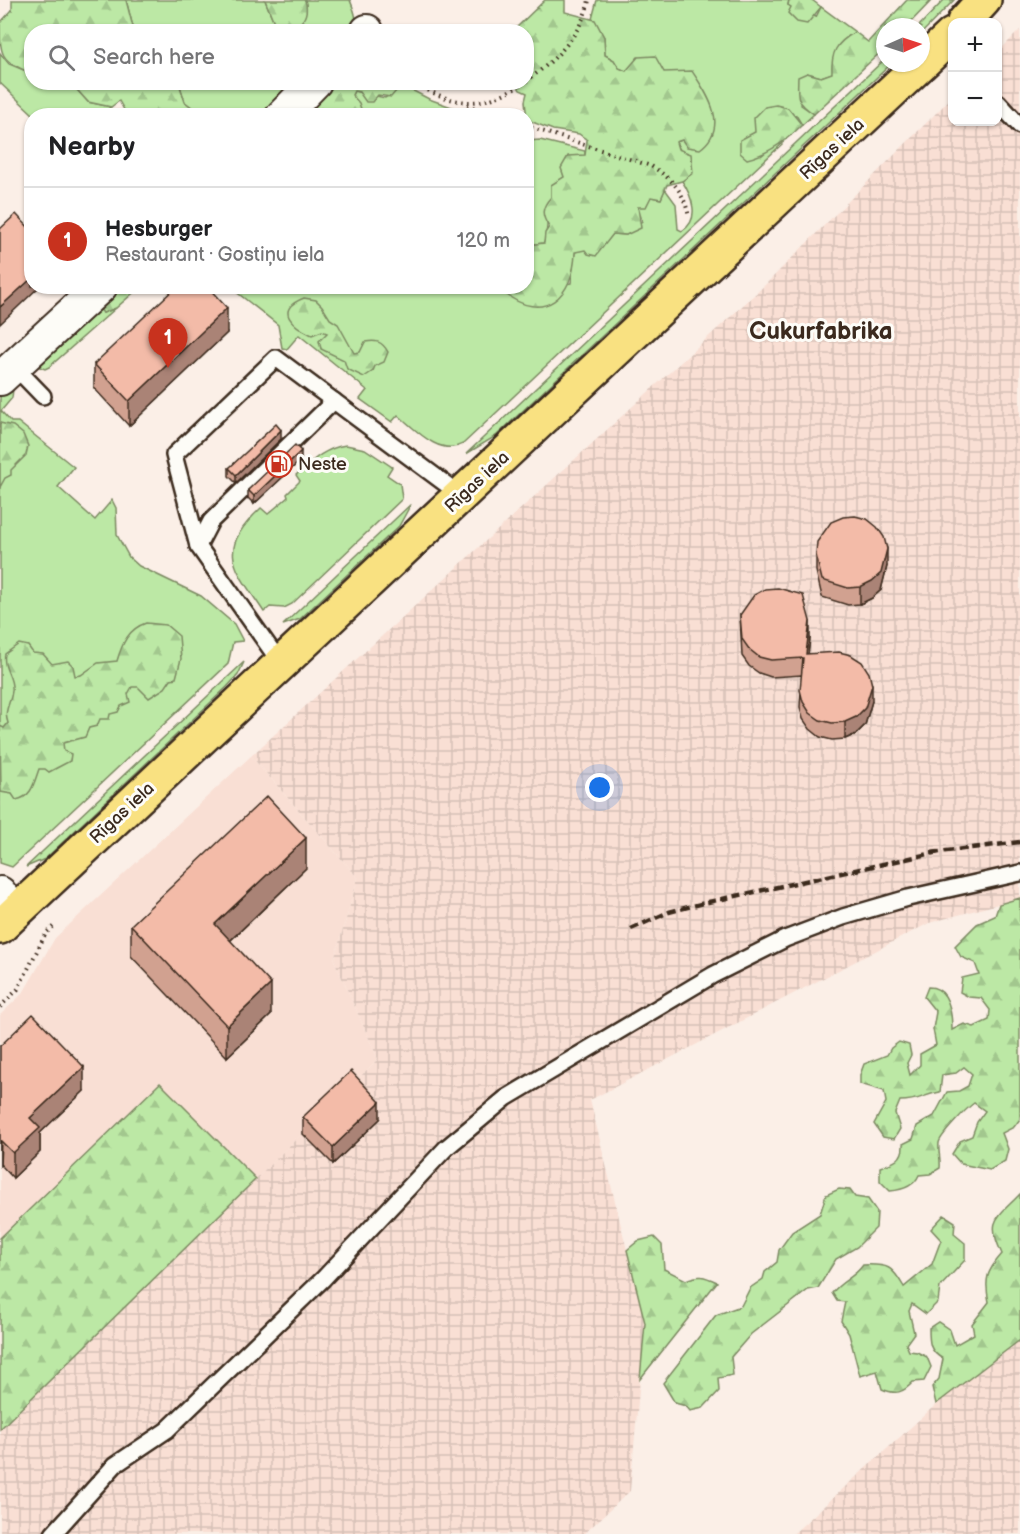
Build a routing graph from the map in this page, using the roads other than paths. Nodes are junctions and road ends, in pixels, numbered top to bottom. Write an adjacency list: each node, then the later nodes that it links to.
1 (984, 0): 2 (highway, Rīgas iela)
2 (970, 18)
3 (948, 44): 12 (highway, Rīgas iela)
4 (307, 90): 6 (street)
5 (1002, 106): 7 (lane)
6 (290, 108)
7 (1020, 126)
8 (92, 294): 9 (street)
9 (7, 372): 10 (lane)
10 (44, 396)
11 (334, 400): 12 (lane); 13 (lane); 13 (lane)
12 (462, 496): 14 (highway, Rīgas iela)
13 (198, 546): 14 (lane)
14 (282, 665): 16 (highway, Rīgas iela)
15 (1020, 873): 17 (lane)
16 (5, 911)
17 (53, 1534)

